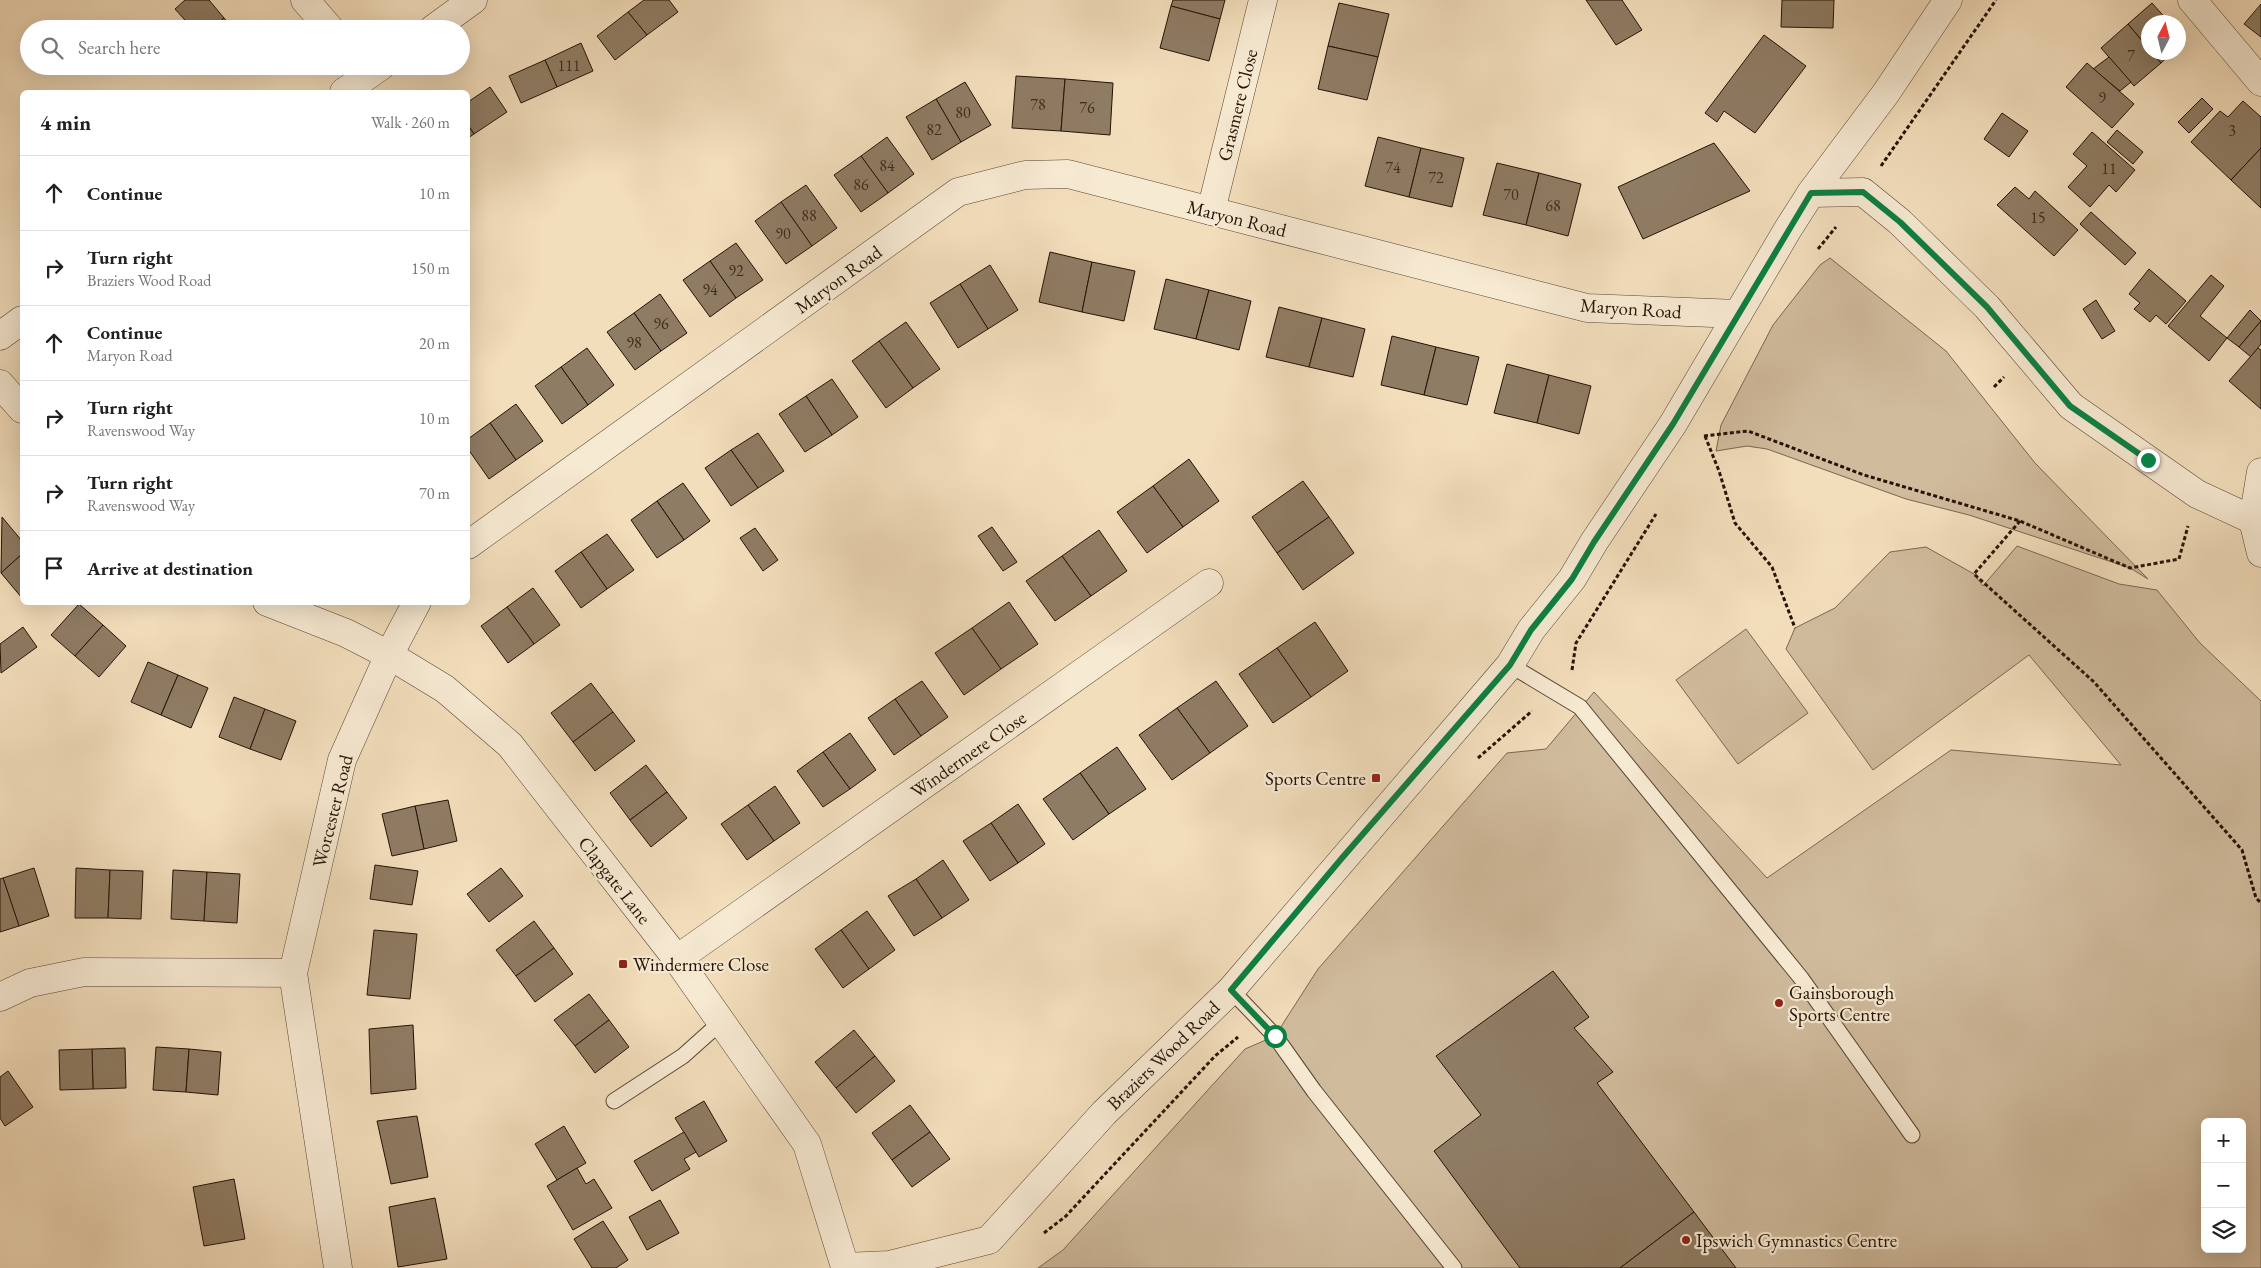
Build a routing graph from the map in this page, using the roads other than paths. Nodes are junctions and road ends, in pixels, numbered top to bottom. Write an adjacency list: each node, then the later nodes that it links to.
1 (305, 0): 6 (street)
2 (473, 0): 7 (street)
3 (1264, 0): 12 (street, Grasmere Close)
4 (1948, 0): 11 (street)
5 (2192, 0): 9 (street)
6 (322, 20)
7 (445, 20)
8 (364, 75): 10 (street)
9 (2261, 82)
10 (346, 90)
11 (1811, 193): 13 (street); 19 (street)
12 (1211, 211): 13 (street, Maryon Road); 20 (street, Maryon Road)
13 (1738, 314): 26 (street, Braziers Wood Road)
14 (20, 321): 15 (street)
15 (0, 336)
16 (0, 384): 17 (street)
17 (20, 407)
18 (2261, 472): 19 (street)
19 (2253, 520): 21 (street)
20 (470, 544)
21 (2261, 553)
22 (1209, 583): 27 (street, Windermere Close)
23 (275, 605): 25 (street, Clapgate Lane)
24 (414, 605): 25 (street)
25 (389, 654): 27 (street, Clapgate Lane); 28 (street, Worcester Road)
26 (1510, 665): 29 (street, Braziers Wood Road); 33 (lane)
27 (677, 959): 31 (street, Clapgate Lane)
28 (293, 973): 30 (street); 34 (street, Worcester Road)
29 (1231, 990): 35 (street, Braziers Wood Road); 36 (lane)
30 (0, 997)
31 (721, 1022): 32 (lane); 35 (street, Clapgate Lane)
32 (614, 1101)
33 (1912, 1135)
34 (338, 1268)
35 (845, 1268)
36 (1454, 1268)

